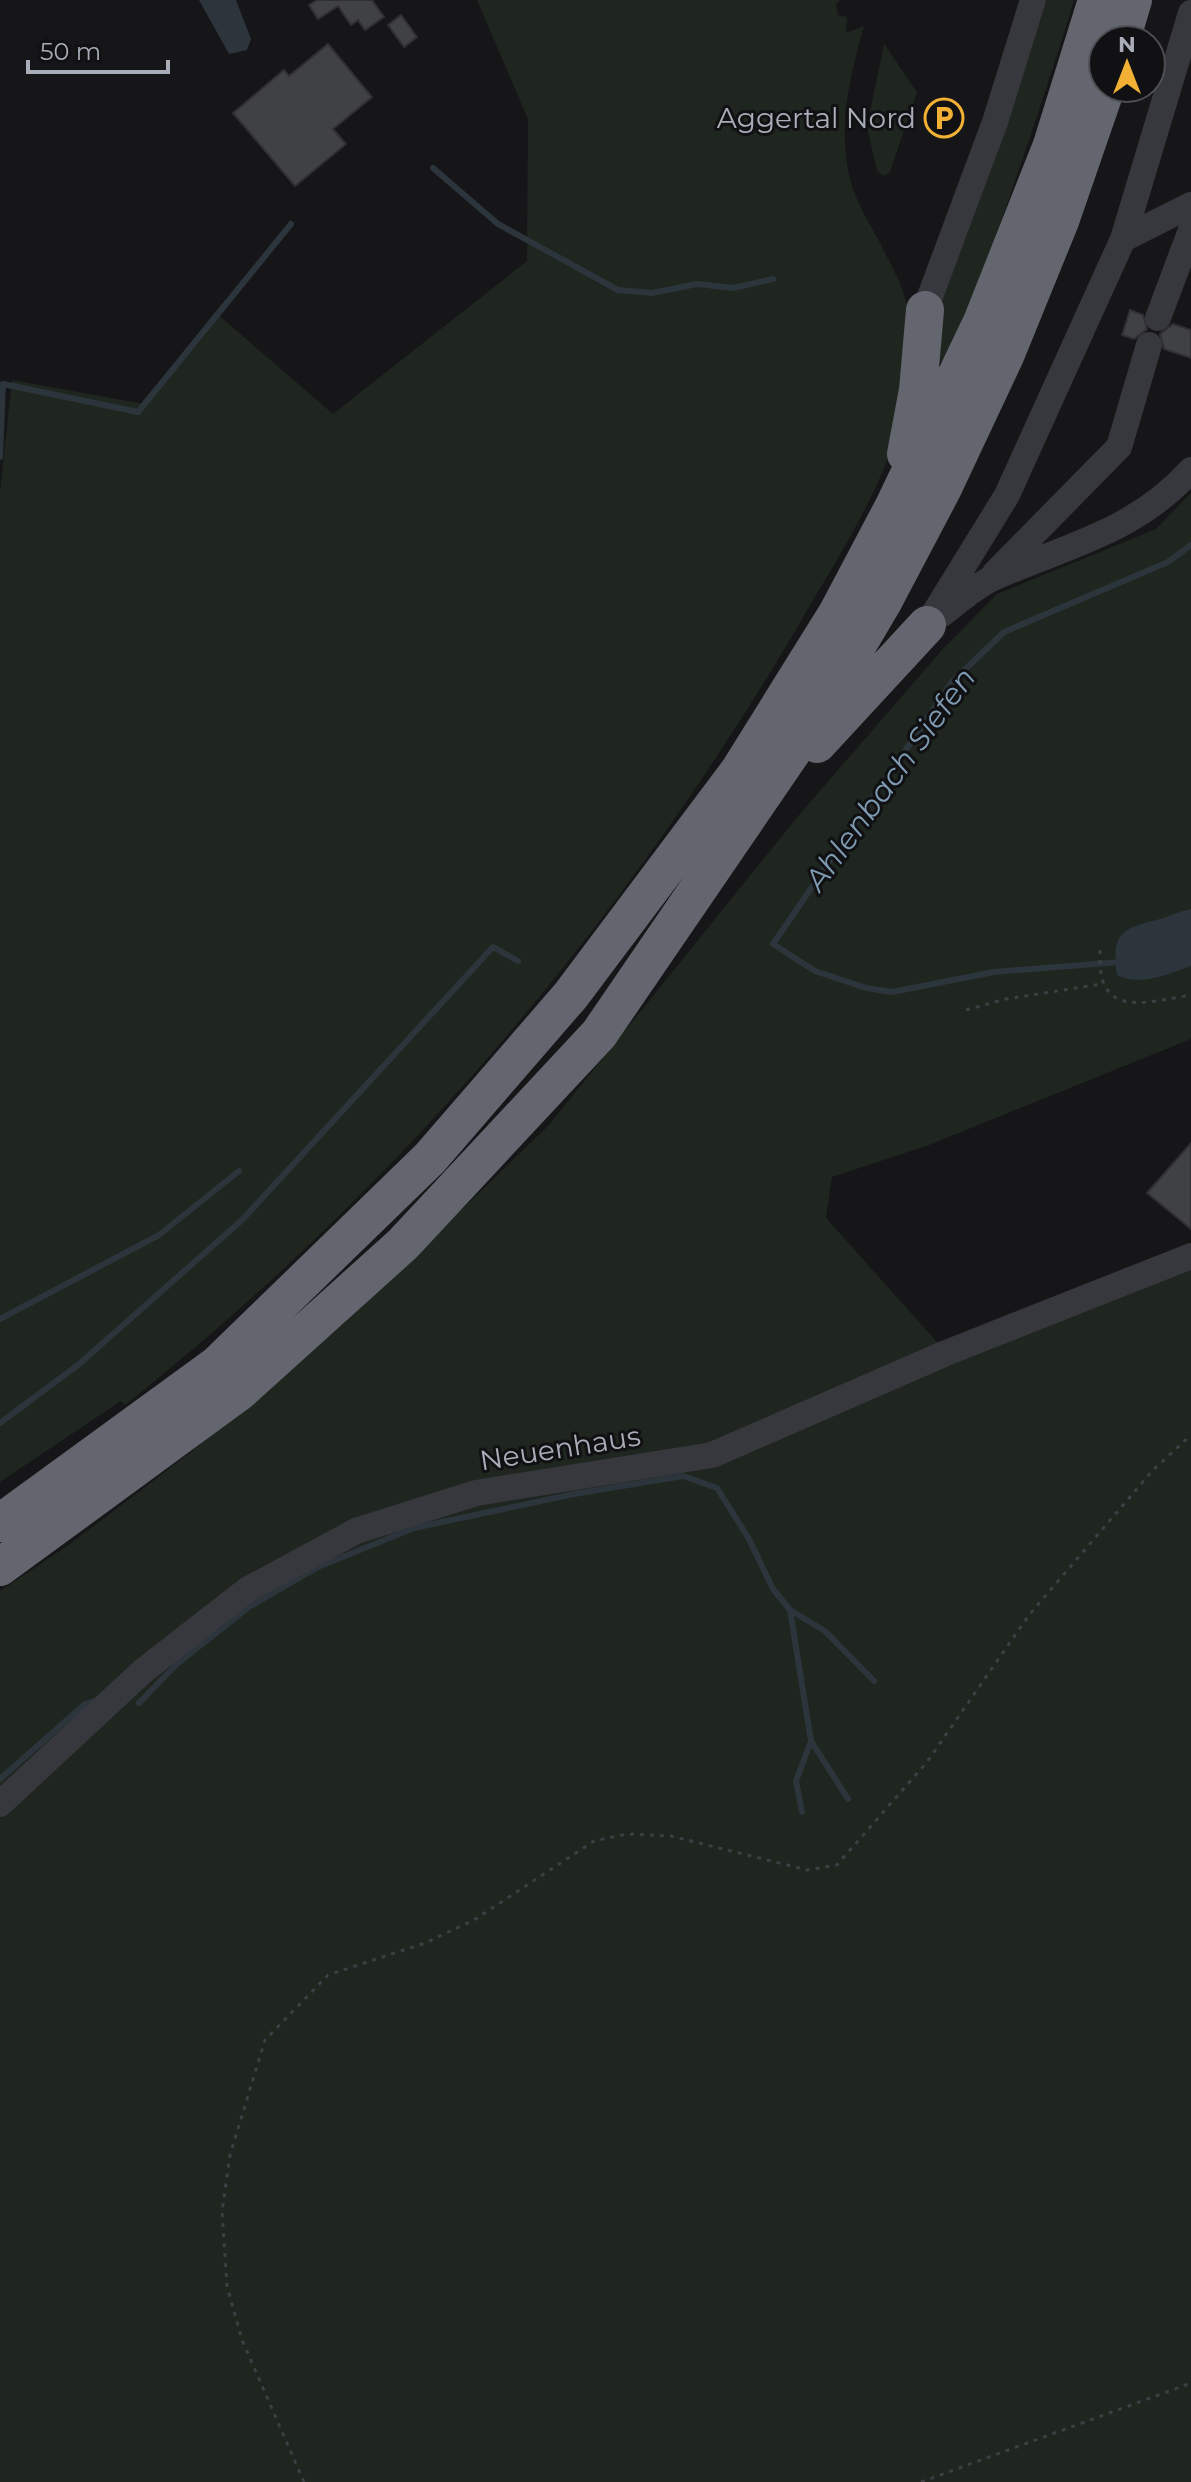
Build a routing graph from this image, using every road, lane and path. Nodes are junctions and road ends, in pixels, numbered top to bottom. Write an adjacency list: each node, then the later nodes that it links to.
1 (1033, 0): 10 (street)
2 (1097, 0): 14 (highway)
3 (1133, 0): 5 (highway)
4 (1191, 13): 9 (street)
5 (1126, 24)
6 (1100, 104): 17 (highway)
7 (1191, 205): 9 (street)
8 (1191, 230): 11 (street)
9 (1123, 239): 16 (street)
10 (925, 310): 14 (highway)
11 (1158, 318)
12 (1149, 345): 15 (street)
13 (1191, 470): 15 (street)
14 (894, 506): 24 (highway)
15 (990, 579): 16 (street)
16 (927, 625): 17 (highway)
17 (754, 810): 25 (highway)
18 (1100, 950): 19 (path)
19 (1102, 984): 20 (path); 21 (path)
20 (1191, 995)
21 (966, 1010)
22 (1191, 1256): 26 (street, Neuenhaus)
23 (1191, 1435): 28 (path)
24 (0, 1523)
25 (0, 1567)
26 (0, 1804)
27 (1191, 2383): 29 (path)
28 (304, 2482)
29 (921, 2482)

